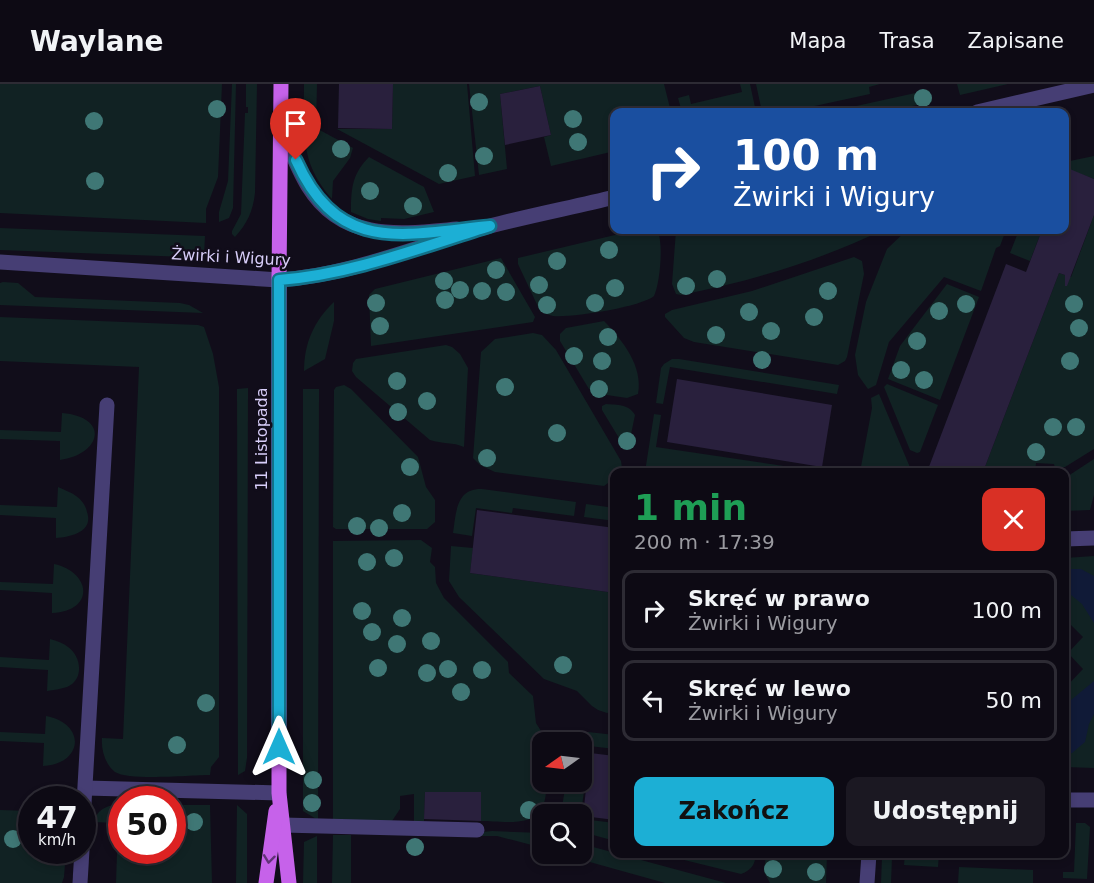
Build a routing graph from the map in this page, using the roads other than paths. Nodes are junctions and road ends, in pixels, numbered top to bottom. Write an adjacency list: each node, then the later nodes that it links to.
1 (281, 84): 4 (main road, 11 Listopada)
2 (1094, 85): 3 (street)
3 (994, 108)
4 (281, 128): 6 (street, Żwirki i Wigury); 8 (main road, 11 Listopada)
5 (610, 198): 6 (street, Żwirki i Wigury)
6 (490, 226): 8 (street, Żwirki i Wigury)
7 (0, 262): 8 (street, Żwirki i Wigury)
8 (279, 280): 14 (main road, 11 Listopada)
9 (108, 405): 12 (street)
10 (1094, 538): 11 (street)
11 (1069, 539)
12 (86, 786)
13 (96, 788): 14 (street)
14 (279, 794): 17 (main road, 11 Listopada); 22 (main road, 11 Listopada, one-way to 22)
15 (1069, 800): 16 (street)
16 (1094, 800)
17 (284, 825): 18 (street); 23 (main road, 11 Listopada)
18 (477, 830)
19 (869, 858): 24 (street)
20 (81, 864): 21 (street)
21 (80, 883)
22 (266, 883)
23 (289, 883)
24 (867, 883)

